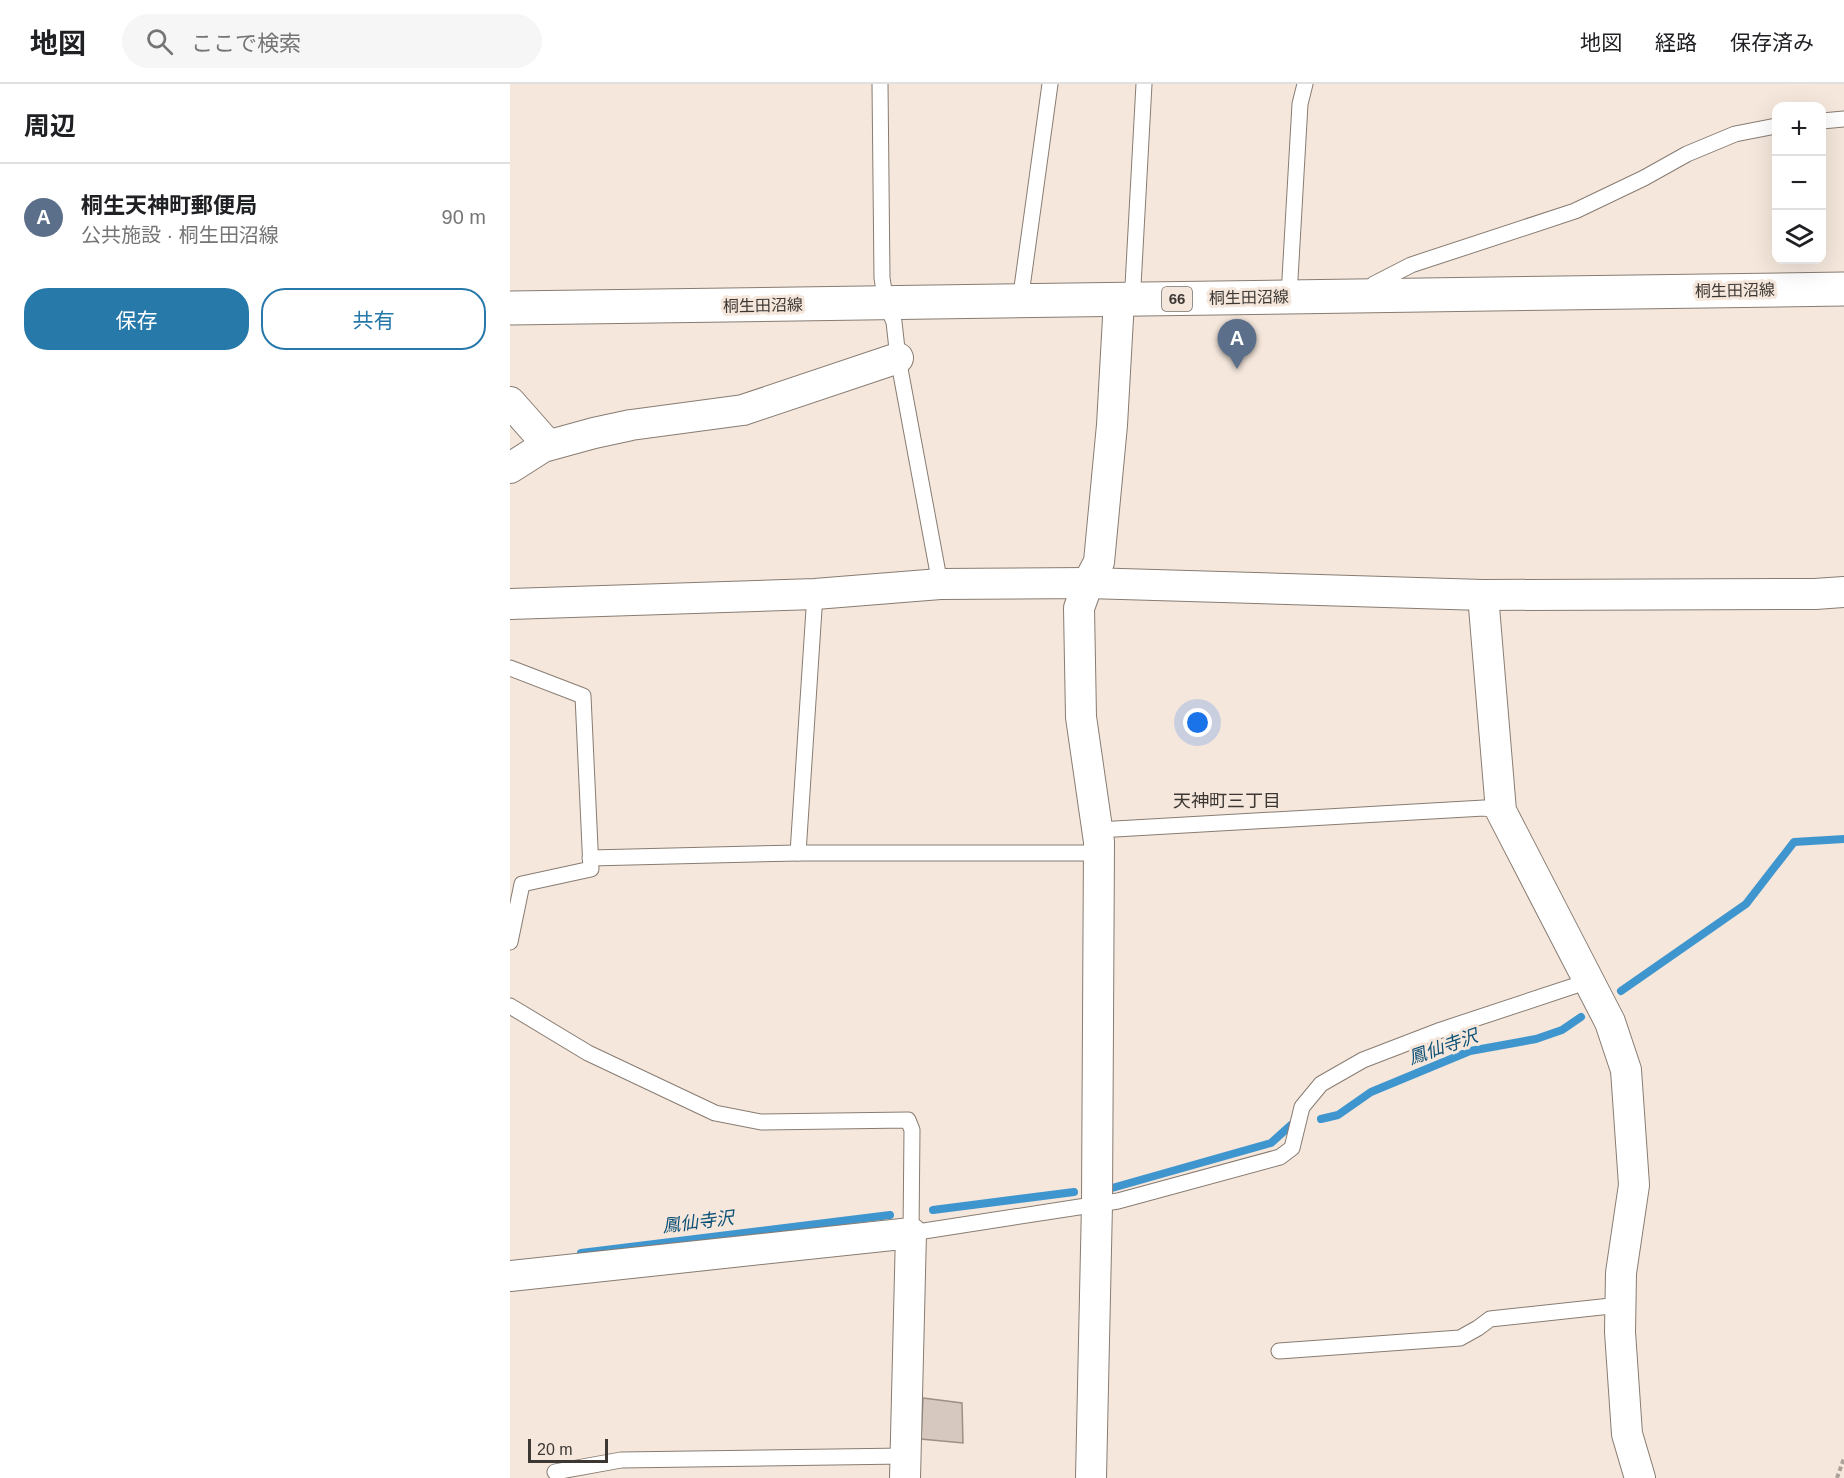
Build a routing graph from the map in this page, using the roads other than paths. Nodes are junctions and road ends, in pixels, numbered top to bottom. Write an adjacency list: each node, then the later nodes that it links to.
1 (880, 84): 13 (lane)
2 (1050, 84): 12 (lane)
3 (1144, 84): 11 (lane)
4 (1305, 84): 9 (lane)
5 (1844, 119): 6 (lane)
6 (1826, 121)
7 (1772, 127): 10 (lane)
8 (1844, 289): 10 (main road, 桐生田沼線 / 66)
9 (1289, 296): 10 (main road, 桐生田沼線 / 66); 11 (main road, 桐生田沼線 / 66)
10 (1363, 296)
11 (1119, 300): 12 (main road, 桐生田沼線 / 66); 19 (street)
12 (1020, 302): 13 (main road, 桐生田沼線 / 66)
13 (886, 303): 14 (main road, 桐生田沼線 / 66); 15 (lane)
14 (510, 308)
15 (898, 358): 17 (street); 20 (lane)
16 (510, 402): 17 (street)
17 (548, 445): 18 (street)
18 (510, 468)
19 (1088, 583): 20 (street); 23 (street); 27 (street)
20 (940, 584): 22 (street)
21 (1844, 592): 23 (street)
22 (815, 594): 24 (street); 28 (lane)
23 (1483, 595): 26 (street)
24 (510, 604)
25 (510, 668): 29 (lane)
26 (1501, 811): 27 (lane); 31 (street)
27 (1098, 842): 28 (lane); 33 (street)
28 (798, 854): 29 (lane)
29 (590, 858): 30 (lane)
30 (510, 942)
31 (1589, 981): 33 (lane); 36 (street)
32 (510, 1006): 34 (lane)
33 (1097, 1204): 34 (lane); 40 (street)
34 (911, 1233): 35 (street); 38 (street)
35 (510, 1276)
36 (1620, 1305): 37 (lane); 41 (street)
37 (1280, 1351)
38 (905, 1467): 39 (lane)
39 (555, 1472)
40 (1091, 1478)
41 (1640, 1478)

